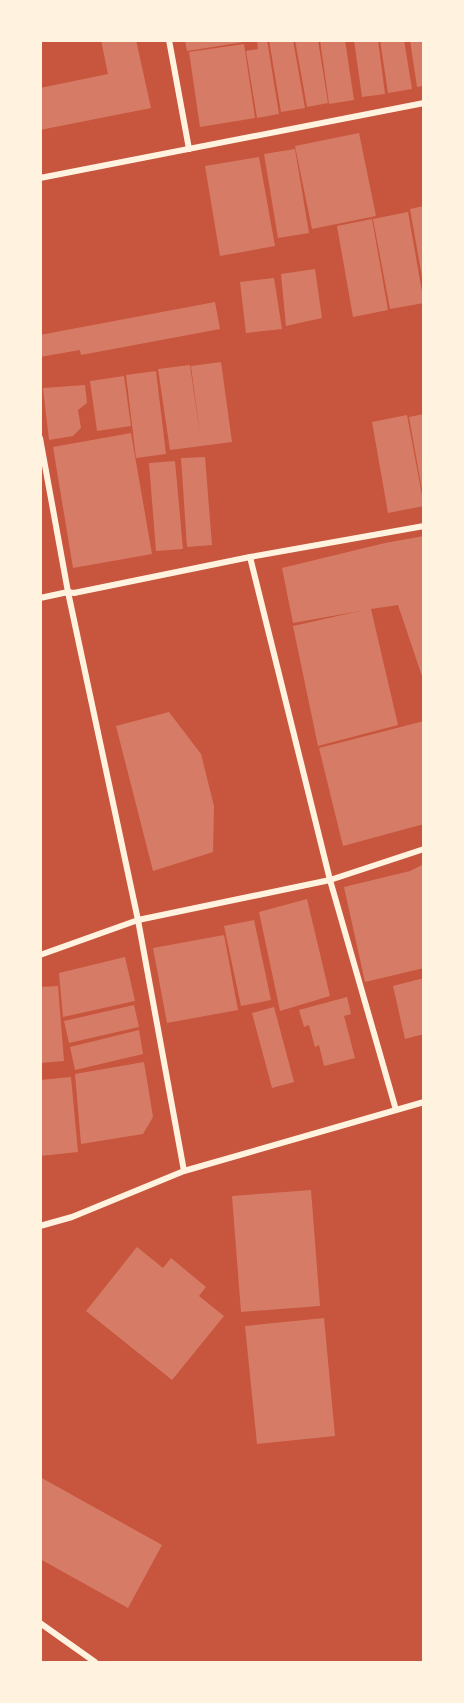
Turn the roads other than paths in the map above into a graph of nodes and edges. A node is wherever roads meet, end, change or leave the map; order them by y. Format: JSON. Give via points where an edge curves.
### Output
{"nodes":[{"id":1,"x":169,"y":40,"type":"edge"},
{"id":2,"x":423,"y":103,"type":"edge"},
{"id":3,"x":189,"y":149,"type":"junction"},
{"id":4,"x":40,"y":178,"type":"edge"},
{"id":5,"x":40,"y":438,"type":"edge"},
{"id":6,"x":423,"y":526,"type":"edge"},
{"id":7,"x":250,"y":557,"type":"junction"},
{"id":8,"x":68,"y":592,"type":"junction"},
{"id":9,"x":40,"y":598,"type":"edge"},
{"id":10,"x":423,"y":849,"type":"edge"},
{"id":11,"x":330,"y":880,"type":"junction"},
{"id":12,"x":138,"y":920,"type":"junction"},
{"id":13,"x":40,"y":955,"type":"edge"},
{"id":14,"x":423,"y":1102,"type":"edge"},
{"id":15,"x":396,"y":1110,"type":"junction"},
{"id":16,"x":184,"y":1171,"type":"junction"},
{"id":17,"x":40,"y":1226,"type":"edge"},
{"id":18,"x":40,"y":1623,"type":"edge"},
{"id":19,"x":95,"y":1662,"type":"edge"}],
"edges":[{"from":1,"to":3,"type":"street"},
{"from":2,"to":3,"type":"street"},
{"from":3,"to":4,"type":"street"},
{"from":5,"to":8,"type":"street"},
{"from":6,"to":7,"type":"street"},
{"from":7,"to":8,"type":"street"},
{"from":7,"to":11,"type":"street"},
{"from":8,"to":9,"type":"street"},
{"from":8,"to":12,"type":"street"},
{"from":10,"to":11,"type":"street"},
{"from":11,"to":12,"type":"street"},
{"from":11,"to":15,"type":"street"},
{"from":12,"to":13,"type":"street"},
{"from":12,"to":16,"type":"street"},
{"from":14,"to":15,"type":"street"},
{"from":15,"to":16,"type":"street"},
{"from":16,"to":17,"type":"street","via":[[72,1217]]},
{"from":18,"to":19,"type":"street"}]}
